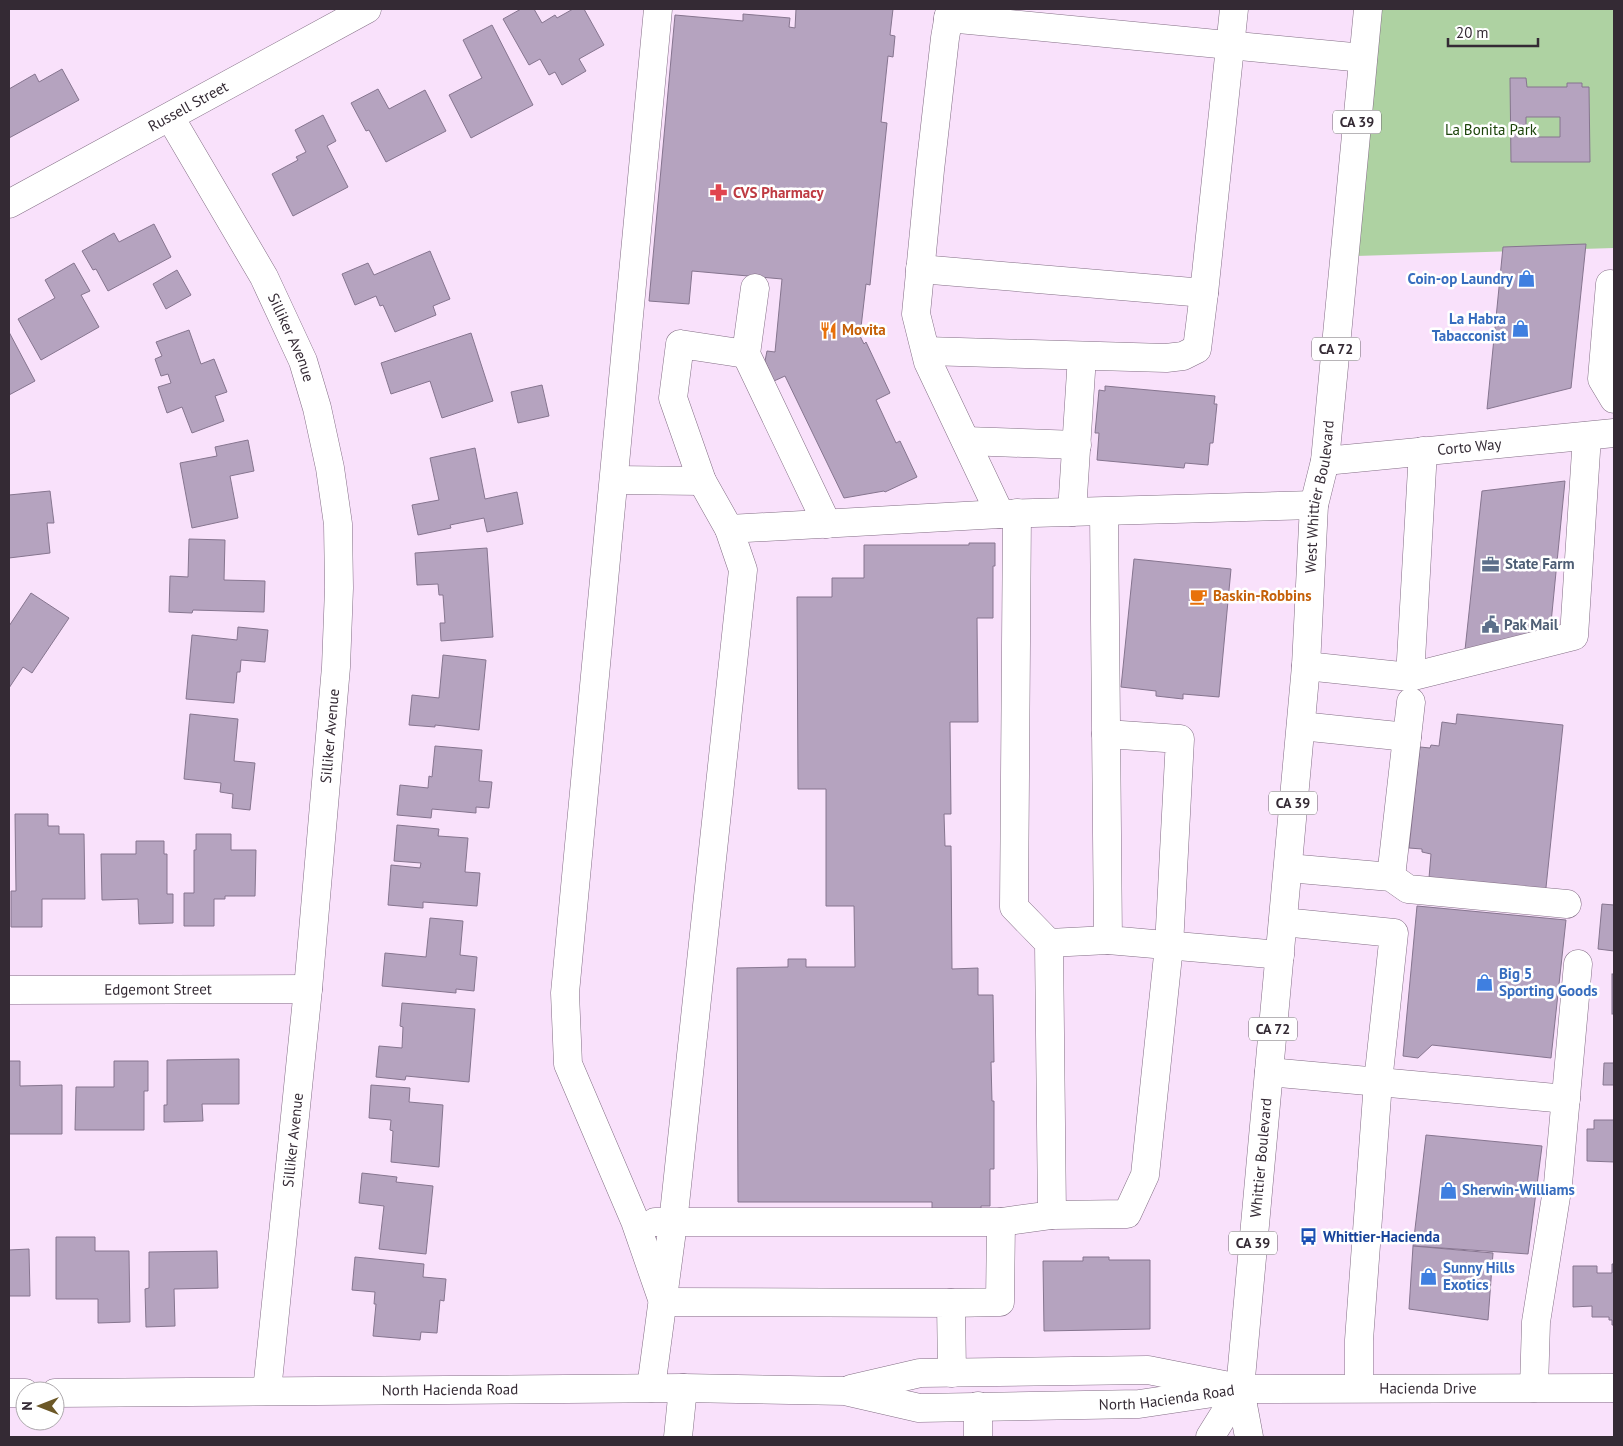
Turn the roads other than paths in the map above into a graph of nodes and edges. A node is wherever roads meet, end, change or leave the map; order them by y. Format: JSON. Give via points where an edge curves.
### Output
{"nodes":[{"id":1,"x":367,"y":9,"type":"edge"},
{"id":2,"x":658,"y":9,"type":"edge"},
{"id":3,"x":1234,"y":9,"type":"edge"},
{"id":4,"x":1368,"y":9,"type":"edge"},
{"id":5,"x":949,"y":13,"type":"edge"},
{"id":6,"x":1230,"y":45,"type":"junction"},
{"id":7,"x":1363,"y":58,"type":"junction"},
{"id":8,"x":170,"y":117,"type":"junction"},
{"id":9,"x":9,"y":204,"type":"edge"},
{"id":10,"x":1346,"y":236,"type":"joint"},
{"id":11,"x":920,"y":269,"type":"junction"},
{"id":12,"x":1610,"y":284,"type":"dead end"},
{"id":13,"x":755,"y":288,"type":"dead end"},
{"id":14,"x":1204,"y":293,"type":"junction"},
{"id":15,"x":926,"y":352,"type":"junction"},
{"id":16,"x":746,"y":354,"type":"junction"},
{"id":17,"x":1082,"y":356,"type":"junction"},
{"id":18,"x":1614,"y":399,"type":"edge"},
{"id":19,"x":1614,"y":433,"type":"edge"},
{"id":20,"x":1587,"y":436,"type":"junction"},
{"id":21,"x":966,"y":441,"type":"junction"},
{"id":22,"x":1077,"y":445,"type":"junction"},
{"id":23,"x":1423,"y":451,"type":"junction"},
{"id":24,"x":1325,"y":461,"type":"junction"},
{"id":25,"x":615,"y":480,"type":"junction"},
{"id":26,"x":702,"y":480,"type":"junction"},
{"id":27,"x":1314,"y":506,"type":"junction"},
{"id":28,"x":1072,"y":512,"type":"junction"},
{"id":29,"x":1104,"y":512,"type":"junction"},
{"id":30,"x":1008,"y":514,"type":"junction"},
{"id":31,"x":826,"y":524,"type":"junction"},
{"id":32,"x":729,"y":529,"type":"junction"},
{"id":33,"x":1306,"y":666,"type":"junction"},
{"id":34,"x":1411,"y":689,"type":"junction"},
{"id":35,"x":1300,"y":726,"type":"junction"},
{"id":36,"x":1106,"y":734,"type":"junction"},
{"id":37,"x":1407,"y":736,"type":"junction"},
{"id":38,"x":1288,"y":868,"type":"junction"},
{"id":39,"x":1392,"y":877,"type":"junction"},
{"id":40,"x":1567,"y":904,"type":"dead end"},
{"id":41,"x":1283,"y":922,"type":"junction"},
{"id":42,"x":1108,"y":940,"type":"junction"},
{"id":43,"x":1049,"y":944,"type":"junction"},
{"id":44,"x":1169,"y":946,"type":"junction"},
{"id":45,"x":1280,"y":955,"type":"junction"},
{"id":46,"x":1578,"y":964,"type":"dead end"},
{"id":47,"x":1277,"y":986,"type":"joint"},
{"id":48,"x":308,"y":989,"type":"junction"},
{"id":49,"x":9,"y":990,"type":"edge"},
{"id":50,"x":1378,"y":1082,"type":"junction"},
{"id":51,"x":1268,"y":1085,"type":"junction"},
{"id":52,"x":1566,"y":1099,"type":"junction"},
{"id":53,"x":1052,"y":1215,"type":"junction"},
{"id":54,"x":635,"y":1221,"type":"junction"},
{"id":55,"x":1001,"y":1222,"type":"junction"},
{"id":56,"x":673,"y":1223,"type":"junction"},
{"id":57,"x":663,"y":1302,"type":"junction"},
{"id":58,"x":951,"y":1303,"type":"junction"},
{"id":59,"x":952,"y":1373,"type":"junction"},
{"id":60,"x":651,"y":1388,"type":"junction"},
{"id":61,"x":683,"y":1388,"type":"junction"},
{"id":62,"x":1240,"y":1388,"type":"junction"},
{"id":63,"x":1358,"y":1388,"type":"junction"},
{"id":64,"x":1534,"y":1388,"type":"junction"},
{"id":65,"x":1614,"y":1388,"type":"edge"},
{"id":66,"x":267,"y":1391,"type":"junction"},
{"id":67,"x":846,"y":1391,"type":"junction"},
{"id":68,"x":65,"y":1393,"type":"edge"},
{"id":69,"x":978,"y":1406,"type":"junction"},
{"id":70,"x":678,"y":1437,"type":"edge"},
{"id":71,"x":978,"y":1437,"type":"edge"},
{"id":72,"x":1210,"y":1437,"type":"edge"},
{"id":73,"x":1249,"y":1437,"type":"edge"}],
"edges":[{"from":1,"to":8,"type":"main road","name":"Russell Street"},
{"from":2,"to":25,"type":"main road"},
{"from":3,"to":6,"type":"main road"},
{"from":4,"to":7,"type":"main road","name":"West Whittier Boulevard","number":"CA 39"},
{"from":5,"to":6,"type":"main road"},
{"from":5,"to":11,"type":"main road"},
{"from":6,"to":7,"type":"main road"},
{"from":6,"to":14,"type":"main road"},
{"from":7,"to":10,"type":"main road","name":"West Whittier Boulevard","number":"CA 39"},
{"from":8,"to":9,"type":"main road","name":"Russell Street"},
{"from":8,"to":48,"type":"main road","name":"Silliker Avenue","via":[[264,277],[303,361],[330,468],[338,524],[336,668]]},
{"from":10,"to":24,"type":"main road","name":"West Whittier Boulevard","number":"CA 72"},
{"from":11,"to":14,"type":"main road"},
{"from":11,"to":15,"type":"main road","via":[[916,314]]},
{"from":12,"to":18,"type":"main road","via":[[1602,379]]},
{"from":13,"to":16,"type":"main road"},
{"from":14,"to":17,"type":"main road","via":[[1197,349],[1183,356],[1166,358]]},
{"from":15,"to":17,"type":"main road"},
{"from":15,"to":21,"type":"main road"},
{"from":16,"to":26,"type":"main road","via":[[680,344],[673,398]]},
{"from":16,"to":31,"type":"main road"},
{"from":17,"to":22,"type":"main road"},
{"from":19,"to":20,"type":"main road","name":"Corto Way"},
{"from":20,"to":23,"type":"main road","name":"Corto Way"},
{"from":20,"to":34,"type":"main road","via":[[1574,636]]},
{"from":21,"to":22,"type":"main road"},
{"from":21,"to":30,"type":"main road"},
{"from":22,"to":28,"type":"main road"},
{"from":23,"to":24,"type":"main road","name":"Corto Way"},
{"from":23,"to":34,"type":"main road"},
{"from":24,"to":27,"type":"main road","name":"West Whittier Boulevard","number":"CA 39"},
{"from":25,"to":26,"type":"main road"},
{"from":25,"to":54,"type":"main road","via":[[565,993],[568,1064]]},
{"from":26,"to":32,"type":"main road"},
{"from":27,"to":29,"type":"main road"},
{"from":27,"to":33,"type":"main road","name":"West Whittier Boulevard","number":"CA 39"},
{"from":28,"to":29,"type":"main road"},
{"from":28,"to":30,"type":"main road"},
{"from":29,"to":36,"type":"main road"},
{"from":30,"to":31,"type":"main road"},
{"from":30,"to":43,"type":"main road","via":[[1014,907]]},
{"from":31,"to":32,"type":"main road"},
{"from":32,"to":56,"type":"main road","via":[[743,570]]},
{"from":33,"to":34,"type":"main road"},
{"from":33,"to":35,"type":"main road","name":"West Whittier Boulevard","number":"CA 39"},
{"from":34,"to":37,"type":"main road"},
{"from":35,"to":37,"type":"main road"},
{"from":35,"to":38,"type":"main road","name":"West Whittier Boulevard","number":"CA 39"},
{"from":36,"to":42,"type":"main road"},
{"from":36,"to":44,"type":"main road","via":[[1180,739]]},
{"from":37,"to":39,"type":"main road"},
{"from":38,"to":39,"type":"main road"},
{"from":38,"to":41,"type":"main road","name":"West Whittier Boulevard","number":"CA 39"},
{"from":39,"to":40,"type":"main road","via":[[1408,888]]},
{"from":41,"to":45,"type":"main road","name":"West Whittier Boulevard","number":"CA 39"},
{"from":41,"to":50,"type":"main road","via":[[1394,933]]},
{"from":42,"to":43,"type":"main road"},
{"from":42,"to":44,"type":"main road"},
{"from":43,"to":53,"type":"main road"},
{"from":44,"to":45,"type":"main road"},
{"from":44,"to":53,"type":"main road","via":[[1145,1175],[1127,1214]]},
{"from":45,"to":47,"type":"main road","name":"West Whittier Boulevard","number":"CA 39"},
{"from":46,"to":52,"type":"main road"},
{"from":47,"to":51,"type":"main road","name":"Whittier Boulevard","number":"CA 72"},
{"from":48,"to":49,"type":"main road","name":"Edgemont Street"},
{"from":48,"to":66,"type":"main road","name":"Silliker Avenue"},
{"from":50,"to":51,"type":"main road"},
{"from":50,"to":52,"type":"main road"},
{"from":50,"to":63,"type":"main road","via":[[1358,1340]]},
{"from":51,"to":62,"type":"main road","name":"Whittier Boulevard","number":"CA 39"},
{"from":52,"to":64,"type":"main road","via":[[1558,1184],[1536,1322]]},
{"from":53,"to":55,"type":"main road"},
{"from":54,"to":56,"type":"main road"},
{"from":54,"to":57,"type":"main road"},
{"from":55,"to":56,"type":"main road"},
{"from":55,"to":58,"type":"main road","via":[[1000,1302]]},
{"from":56,"to":57,"type":"main road"},
{"from":57,"to":58,"type":"main road"},
{"from":57,"to":60,"type":"main road"},
{"from":58,"to":59,"type":"main road"},
{"from":59,"to":62,"type":"main road","name":"North Hacienda Road","via":[[1152,1370]]},
{"from":59,"to":67,"type":"main road","name":"North Hacienda Road","via":[[920,1373]]},
{"from":60,"to":61,"type":"main road","name":"North Hacienda Road"},
{"from":60,"to":66,"type":"main road","name":"North Hacienda Road"},
{"from":61,"to":67,"type":"main road","name":"North Hacienda Road"},
{"from":61,"to":70,"type":"main road"},
{"from":62,"to":63,"type":"main road","name":"Hacienda Drive"},
{"from":62,"to":69,"type":"main road","name":"North Hacienda Road","via":[[1139,1404]]},
{"from":62,"to":72,"type":"main road","number":"CA 39"},
{"from":62,"to":73,"type":"main road","number":"CA 39"},
{"from":63,"to":64,"type":"main road","name":"Hacienda Drive"},
{"from":64,"to":65,"type":"main road","name":"Hacienda Drive"},
{"from":66,"to":68,"type":"main road","name":"North Hacienda Road"},
{"from":67,"to":69,"type":"main road","name":"North Hacienda Road","via":[[919,1408]]},
{"from":69,"to":71,"type":"main road"}]}
